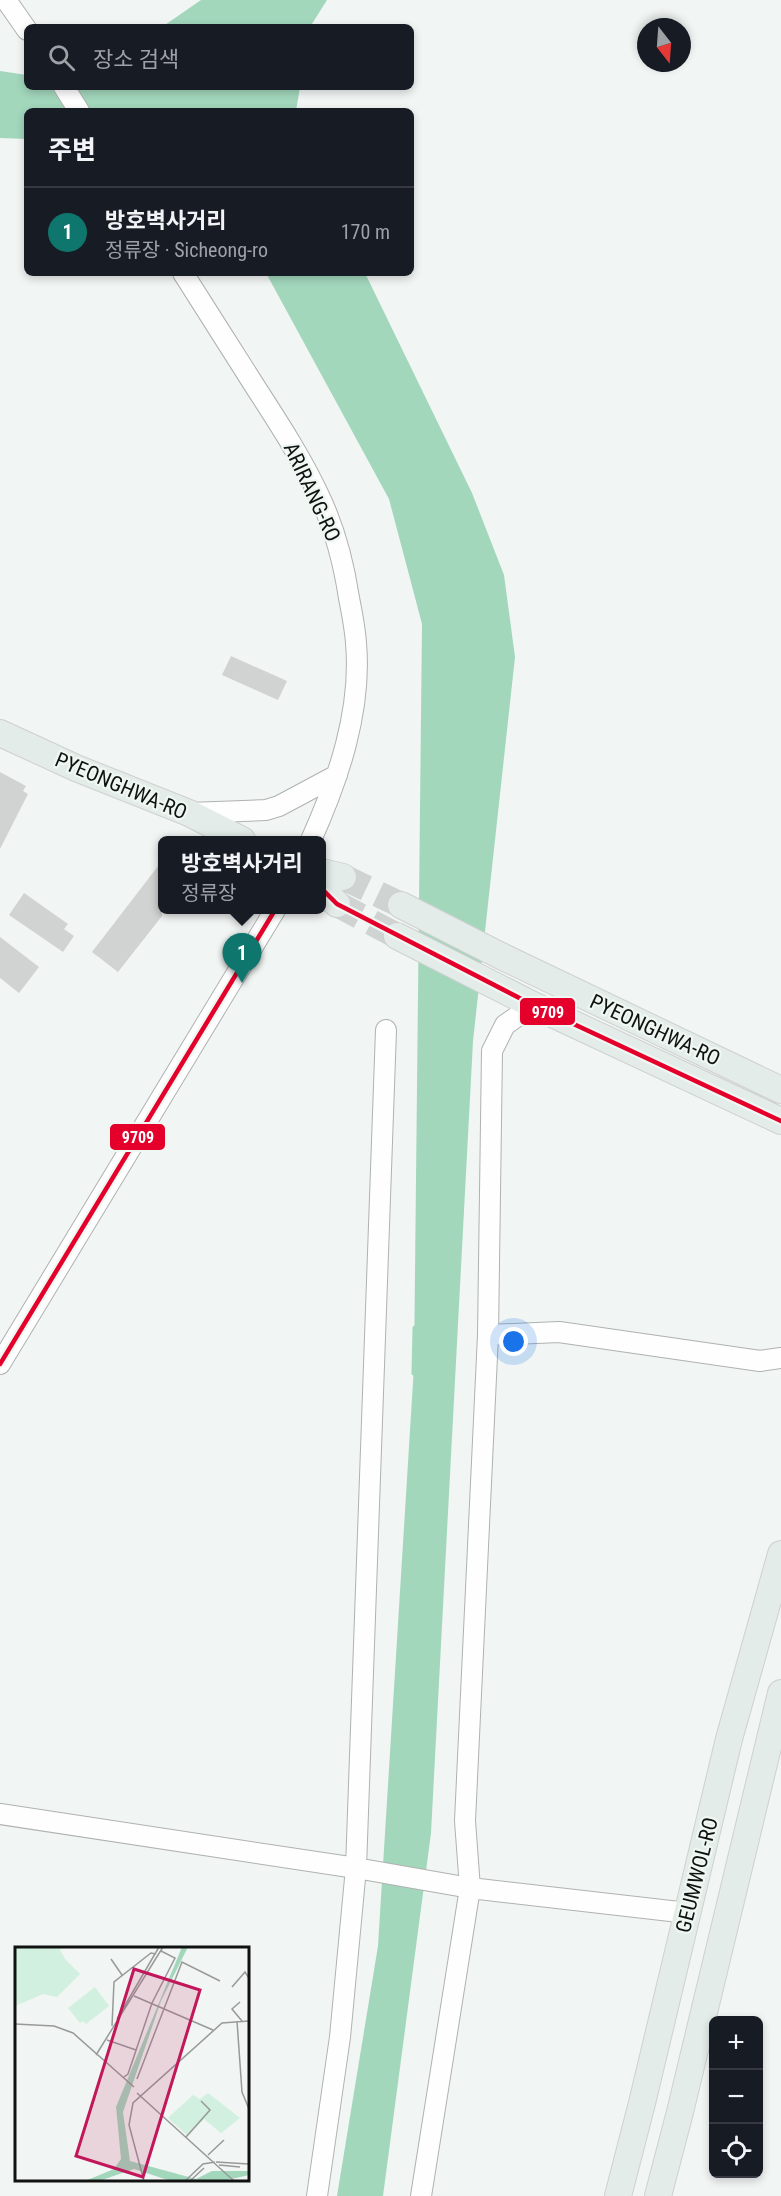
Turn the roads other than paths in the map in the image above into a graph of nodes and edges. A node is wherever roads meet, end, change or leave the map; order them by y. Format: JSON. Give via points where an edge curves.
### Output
{"nodes":[{"id":1,"x":6,"y":0,"type":"edge"},
{"id":2,"x":24,"y":26,"type":"edge"},
{"id":3,"x":66,"y":90,"type":"edge"},
{"id":4,"x":77,"y":108,"type":"edge"},
{"id":5,"x":185,"y":276,"type":"edge"},
{"id":6,"x":0,"y":733,"type":"edge"},
{"id":7,"x":337,"y":775,"type":"junction"},
{"id":8,"x":189,"y":813,"type":"junction"},
{"id":9,"x":234,"y":836,"type":"edge"},
{"id":10,"x":313,"y":836,"type":"edge"},
{"id":11,"x":401,"y":905,"type":"tunnel mouth"},
{"id":12,"x":272,"y":914,"type":"edge"},
{"id":13,"x":397,"y":936,"type":"tunnel mouth"},
{"id":14,"x":533,"y":1005,"type":"junction"},
{"id":15,"x":386,"y":1030,"type":"dead end"},
{"id":16,"x":781,"y":1090,"type":"edge"},
{"id":17,"x":781,"y":1121,"type":"edge"},
{"id":18,"x":488,"y":1335,"type":"junction"},
{"id":19,"x":781,"y":1359,"type":"edge"},
{"id":20,"x":0,"y":1364,"type":"edge"},
{"id":21,"x":781,"y":1554,"type":"edge"},
{"id":22,"x":781,"y":1693,"type":"edge"},
{"id":23,"x":0,"y":1814,"type":"edge"},
{"id":24,"x":361,"y":1869,"type":"junction"},
{"id":25,"x":465,"y":1887,"type":"junction"},
{"id":26,"x":688,"y":1913,"type":"junction"},
{"id":27,"x":316,"y":2196,"type":"edge"},
{"id":28,"x":421,"y":2196,"type":"edge"},
{"id":29,"x":618,"y":2196,"type":"edge"},
{"id":30,"x":658,"y":2196,"type":"edge"}],
"edges":[{"from":1,"to":2,"type":"street"},
{"from":3,"to":4,"type":"street"},
{"from":5,"to":7,"type":"street","name":"ARIRANG-RO","via":[[291,443],[334,531],[346,576],[356,643],[352,710]]},
{"from":6,"to":8,"type":"main road","name":"PYEONGHWA-RO"},
{"from":7,"to":8,"type":"street","via":[[266,810]]},
{"from":7,"to":10,"type":"street","name":"ARIRANG-RO"},
{"from":8,"to":9,"type":"main road","name":"PYEONGHWA-RO"},
{"from":11,"to":16,"type":"main road","name":"PYEONGHWA-RO"},
{"from":12,"to":20,"type":"street"},
{"from":13,"to":14,"type":"main road","name":"PYEONGHWA-RO"},
{"from":14,"to":17,"type":"main road","name":"PYEONGHWA-RO"},
{"from":14,"to":18,"type":"street","via":[[505,1025],[492,1051]]},
{"from":15,"to":24,"type":"street"},
{"from":18,"to":19,"type":"street","via":[[559,1332],[760,1361]]},
{"from":18,"to":25,"type":"street"},
{"from":21,"to":26,"type":"main road","name":"GEUMWOL-RO","via":[[729,1739]]},
{"from":22,"to":30,"type":"main road","name":"GEUMWOL-RO"},
{"from":23,"to":24,"type":"street"},
{"from":24,"to":25,"type":"street"},
{"from":24,"to":27,"type":"street"},
{"from":25,"to":26,"type":"street"},
{"from":25,"to":28,"type":"street"},
{"from":26,"to":29,"type":"main road","name":"GEUMWOL-RO"}]}
